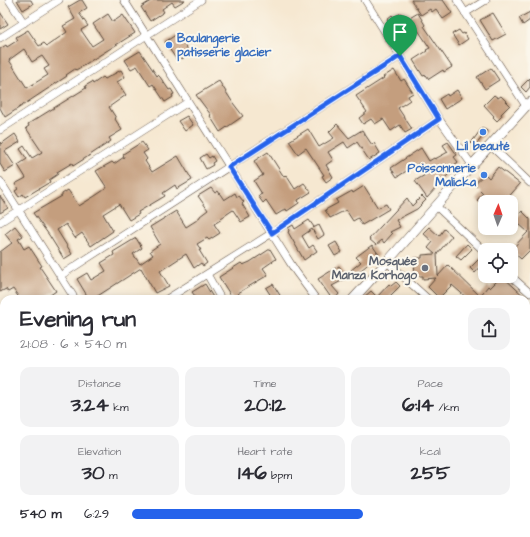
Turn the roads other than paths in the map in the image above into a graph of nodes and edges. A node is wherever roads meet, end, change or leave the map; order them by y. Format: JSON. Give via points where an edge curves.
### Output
{"nodes":[{"id":1,"x":9,"y":0,"type":"edge"},
{"id":2,"x":59,"y":0,"type":"edge"},
{"id":3,"x":124,"y":0,"type":"edge"},
{"id":4,"x":201,"y":0,"type":"edge"},
{"id":5,"x":364,"y":0,"type":"edge"},
{"id":6,"x":457,"y":0,"type":"edge"},
{"id":7,"x":486,"y":0,"type":"edge"},
{"id":8,"x":465,"y":13,"type":"junction"},
{"id":9,"x":24,"y":23,"type":"junction"},
{"id":10,"x":146,"y":35,"type":"junction"},
{"id":11,"x":0,"y":38,"type":"edge"},
{"id":12,"x":400,"y":56,"type":"junction"},
{"id":13,"x":188,"y":102,"type":"junction"},
{"id":14,"x":528,"y":104,"type":"edge"},
{"id":15,"x":439,"y":119,"type":"junction"},
{"id":16,"x":0,"y":130,"type":"edge"},
{"id":17,"x":490,"y":145,"type":"junction"},
{"id":18,"x":472,"y":165,"type":"junction"},
{"id":19,"x":229,"y":167,"type":"junction"},
{"id":20,"x":0,"y":181,"type":"edge"},
{"id":21,"x":530,"y":183,"type":"edge"},
{"id":22,"x":436,"y":206,"type":"junction"},
{"id":23,"x":19,"y":210,"type":"junction"},
{"id":24,"x":0,"y":222,"type":"edge"},
{"id":25,"x":272,"y":233,"type":"junction"},
{"id":26,"x":478,"y":245,"type":"edge"},
{"id":27,"x":387,"y":262,"type":"junction"},
{"id":28,"x":207,"y":274,"type":"junction"},
{"id":29,"x":60,"y":276,"type":"junction"},
{"id":30,"x":518,"y":282,"type":"edge"},
{"id":31,"x":530,"y":293,"type":"edge"},
{"id":32,"x":72,"y":295,"type":"edge"},
{"id":33,"x":173,"y":295,"type":"edge"},
{"id":34,"x":219,"y":295,"type":"edge"},
{"id":35,"x":313,"y":295,"type":"edge"},
{"id":36,"x":357,"y":295,"type":"edge"},
{"id":37,"x":424,"y":295,"type":"edge"}],
"edges":[{"from":1,"to":9,"type":"street"},
{"from":2,"to":9,"type":"street"},
{"from":3,"to":10,"type":"street"},
{"from":4,"to":10,"type":"street"},
{"from":5,"to":12,"type":"street"},
{"from":6,"to":8,"type":"street"},
{"from":7,"to":8,"type":"street"},
{"from":8,"to":14,"type":"street"},
{"from":9,"to":11,"type":"street"},
{"from":10,"to":13,"type":"street"},
{"from":10,"to":16,"type":"street"},
{"from":12,"to":15,"type":"street"},
{"from":12,"to":19,"type":"street"},
{"from":13,"to":19,"type":"street"},
{"from":13,"to":23,"type":"street"},
{"from":14,"to":17,"type":"street"},
{"from":15,"to":18,"type":"street"},
{"from":15,"to":25,"type":"street"},
{"from":17,"to":18,"type":"street"},
{"from":17,"to":21,"type":"street"},
{"from":18,"to":22,"type":"street"},
{"from":19,"to":25,"type":"street"},
{"from":19,"to":29,"type":"street"},
{"from":20,"to":23,"type":"street"},
{"from":22,"to":26,"type":"street"},
{"from":22,"to":27,"type":"street"},
{"from":23,"to":24,"type":"street"},
{"from":23,"to":29,"type":"street"},
{"from":25,"to":28,"type":"street"},
{"from":25,"to":35,"type":"street"},
{"from":27,"to":36,"type":"street"},
{"from":27,"to":37,"type":"street"},
{"from":28,"to":33,"type":"street"},
{"from":28,"to":34,"type":"street"},
{"from":29,"to":32,"type":"street"},
{"from":30,"to":31,"type":"street"}]}
